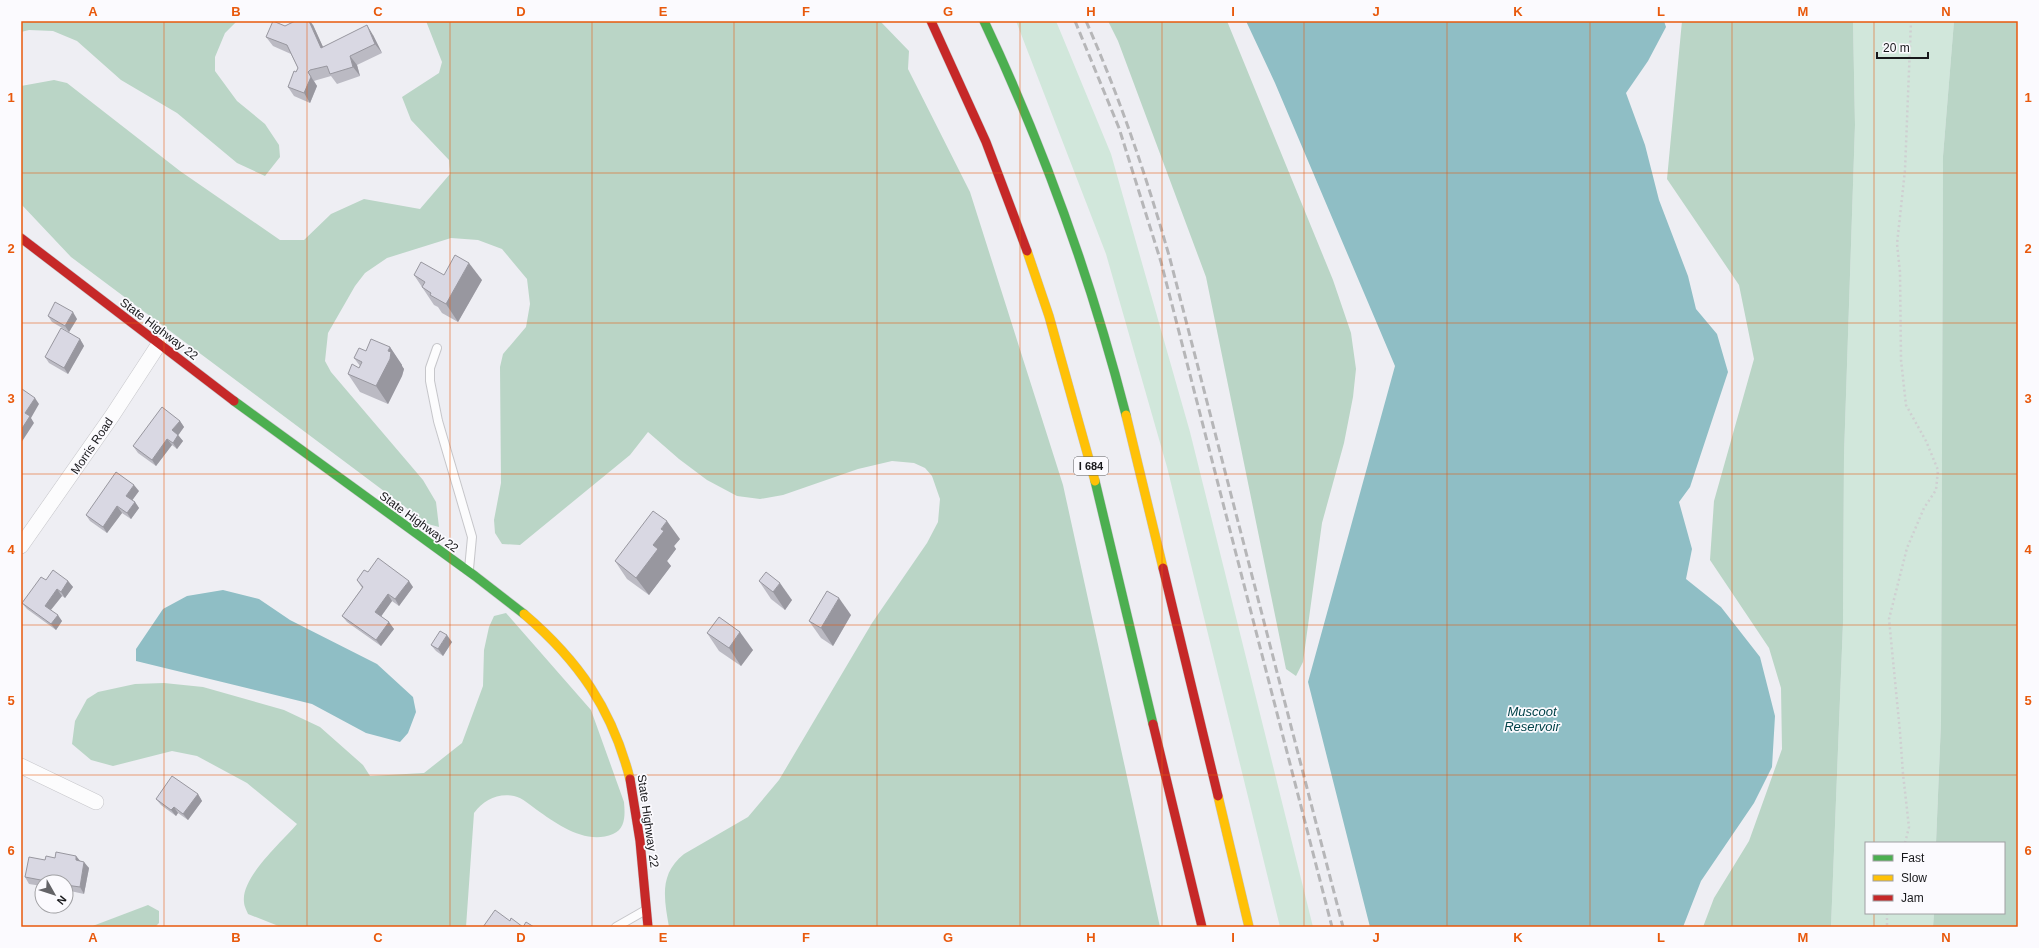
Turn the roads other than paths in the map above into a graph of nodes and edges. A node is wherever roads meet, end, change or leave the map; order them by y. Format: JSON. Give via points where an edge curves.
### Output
{"nodes":[{"id":1,"x":931,"y":21,"type":"edge"},
{"id":2,"x":984,"y":21,"type":"edge"},
{"id":3,"x":21,"y":238,"type":"edge"},
{"id":4,"x":159,"y":344,"type":"junction"},
{"id":5,"x":437,"y":348,"type":"dead end"},
{"id":6,"x":21,"y":546,"type":"edge"},
{"id":7,"x":468,"y":572,"type":"junction"},
{"id":8,"x":21,"y":766,"type":"edge"},
{"id":9,"x":96,"y":802,"type":"dead end"},
{"id":10,"x":646,"y":909,"type":"junction"},
{"id":11,"x":616,"y":927,"type":"edge"},
{"id":12,"x":648,"y":927,"type":"edge"},
{"id":13,"x":1202,"y":927,"type":"edge"},
{"id":14,"x":1249,"y":927,"type":"edge"}],
"edges":[{"from":1,"to":13,"type":"main road","number":"I 684","via":[[986,142],[1020,229],[1049,316],[1099,497]]},
{"from":2,"to":14,"type":"main road","via":[[1030,125],[1095,302],[1144,485]]},
{"from":3,"to":4,"type":"main road","name":"State Highway 22"},
{"from":4,"to":6,"type":"street","name":"Morris Road"},
{"from":4,"to":7,"type":"main road","name":"State Highway 22"},
{"from":5,"to":7,"type":"lane","via":[[430,368],[430,381],[438,421],[472,537]]},
{"from":7,"to":10,"type":"main road","name":"State Highway 22","via":[[549,634],[588,680],[603,705],[623,751],[631,779],[642,847]]},
{"from":8,"to":9,"type":"street"},
{"from":10,"to":11,"type":"lane"},
{"from":10,"to":12,"type":"main road","name":"State Highway 22"}]}
